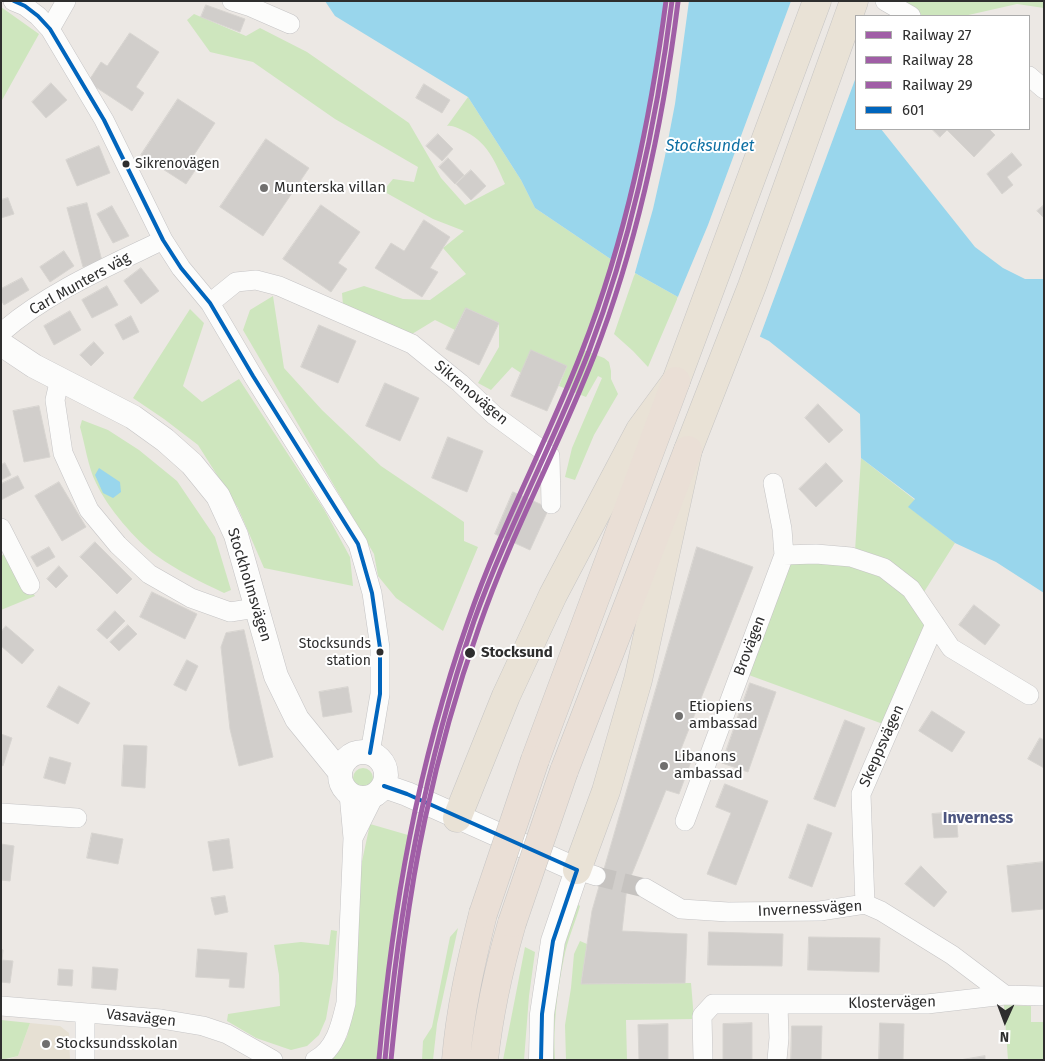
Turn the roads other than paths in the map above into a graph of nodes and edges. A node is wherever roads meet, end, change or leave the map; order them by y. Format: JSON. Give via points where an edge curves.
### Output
{"nodes":[{"id":1,"x":13,"y":1,"type":"edge"},
{"id":2,"x":66,"y":1,"type":"edge"},
{"id":3,"x":232,"y":1,"type":"edge"},
{"id":4,"x":818,"y":1,"type":"edge"},
{"id":5,"x":854,"y":1,"type":"edge"},
{"id":6,"x":885,"y":1,"type":"edge"},
{"id":7,"x":909,"y":15,"type":"edge"},
{"id":8,"x":290,"y":24,"type":"dead end"},
{"id":9,"x":50,"y":30,"type":"junction"},
{"id":10,"x":1030,"y":77,"type":"edge"},
{"id":11,"x":1044,"y":89,"type":"edge"},
{"id":12,"x":163,"y":240,"type":"junction"},
{"id":13,"x":210,"y":303,"type":"junction"},
{"id":14,"x":1,"y":333,"type":"edge"},
{"id":15,"x":1,"y":344,"type":"edge"},
{"id":16,"x":60,"y":378,"type":"junction"},
{"id":17,"x":648,"y":433,"type":"junction"},
{"id":18,"x":688,"y":450,"type":"junction"},
{"id":19,"x":773,"y":483,"type":"dead end"},
{"id":20,"x":551,"y":504,"type":"dead end"},
{"id":21,"x":1,"y":528,"type":"edge"},
{"id":22,"x":784,"y":555,"type":"junction"},
{"id":23,"x":30,"y":585,"type":"dead end"},
{"id":24,"x":256,"y":608,"type":"junction"},
{"id":25,"x":935,"y":624,"type":"junction"},
{"id":26,"x":1029,"y":695,"type":"dead end"},
{"id":27,"x":370,"y":753,"type":"junction"},
{"id":28,"x":340,"y":772,"type":"junction"},
{"id":29,"x":379,"y":791,"type":"junction"},
{"id":30,"x":349,"y":794,"type":"junction"},
{"id":31,"x":1,"y":813,"type":"edge"},
{"id":32,"x":77,"y":818,"type":"dead end"},
{"id":33,"x":457,"y":818,"type":"junction"},
{"id":34,"x":685,"y":821,"type":"dead end"},
{"id":35,"x":353,"y":838,"type":"junction"},
{"id":36,"x":586,"y":873,"type":"junction"},
{"id":37,"x":645,"y":888,"type":"tunnel mouth"},
{"id":38,"x":865,"y":904,"type":"junction"},
{"id":39,"x":1005,"y":995,"type":"junction"},
{"id":40,"x":1044,"y":996,"type":"edge"},
{"id":41,"x":778,"y":1004,"type":"junction"},
{"id":42,"x":1,"y":1006,"type":"edge"},
{"id":43,"x":85,"y":1012,"type":"junction"},
{"id":44,"x":85,"y":1060,"type":"edge"},
{"id":45,"x":273,"y":1060,"type":"edge"},
{"id":46,"x":315,"y":1060,"type":"edge"},
{"id":47,"x":456,"y":1060,"type":"edge"},
{"id":48,"x":484,"y":1060,"type":"edge"},
{"id":49,"x":541,"y":1060,"type":"edge"},
{"id":50,"x":703,"y":1060,"type":"edge"},
{"id":51,"x":777,"y":1060,"type":"edge"}],
"edges":[{"from":1,"to":9,"type":"street","via":[[38,16]]},
{"from":2,"to":9,"type":"street"},
{"from":3,"to":8,"type":"street"},
{"from":4,"to":17,"type":"highway","via":[[676,381]]},
{"from":5,"to":18,"type":"highway","via":[[752,286]]},
{"from":6,"to":7,"type":"street"},
{"from":9,"to":12,"type":"street","via":[[104,120]]},
{"from":10,"to":11,"type":"street"},
{"from":12,"to":13,"type":"street"},
{"from":12,"to":14,"type":"street","name":"Carl Munters väg","via":[[92,274],[18,318]]},
{"from":13,"to":20,"type":"street","name":"Sikrenovägen","via":[[236,282],[256,280],[279,286],[412,344],[494,415],[550,456]]},
{"from":13,"to":27,"type":"street","via":[[358,544],[372,593],[380,648],[380,694]]},
{"from":15,"to":16,"type":"street","name":"Stockholmsvägen","via":[[34,366]]},
{"from":16,"to":24,"type":"street","name":"Stockholmsvägen","via":[[133,417],[192,464],[218,496],[236,534]]},
{"from":16,"to":24,"type":"street","via":[[55,400],[63,453],[89,510],[118,545],[149,574],[191,598],[230,612]]},
{"from":17,"to":33,"type":"highway","via":[[553,595],[506,696]]},
{"from":17,"to":47,"type":"highway","bridge":true,"via":[[483,914],[458,1034]]},
{"from":18,"to":36,"type":"highway","via":[[638,680]]},
{"from":18,"to":48,"type":"highway","bridge":true,"via":[[564,771],[512,923],[497,978]]},
{"from":19,"to":22,"type":"street"},
{"from":21,"to":23,"type":"street"},
{"from":22,"to":25,"type":"street","via":[[851,557],[884,568],[911,588]]},
{"from":22,"to":34,"type":"street","name":"Brovägen"},
{"from":24,"to":28,"type":"street","name":"Stockholmsvägen","via":[[276,676],[297,719]]},
{"from":25,"to":26,"type":"street","via":[[951,648]]},
{"from":25,"to":38,"type":"street","name":"Skeppsvägen","via":[[861,794]]},
{"from":27,"to":28,"type":"street","via":[[352,755]]},
{"from":27,"to":29,"type":"street","via":[[378,757],[386,770],[386,778]]},
{"from":28,"to":30,"type":"street","via":[[340,780]]},
{"from":29,"to":30,"type":"street","via":[[358,798]]},
{"from":29,"to":33,"type":"street","via":[[407,794]]},
{"from":29,"to":35,"type":"street"},
{"from":30,"to":35,"type":"street"},
{"from":31,"to":32,"type":"street"},
{"from":33,"to":36,"type":"street"},
{"from":35,"to":46,"type":"street","via":[[346,1003],[332,1044],[327,1053]]},
{"from":36,"to":49,"type":"street","via":[[552,941],[542,1014]]},
{"from":37,"to":38,"type":"street","name":"Invernessvägen","via":[[682,909],[728,912],[820,910]]},
{"from":38,"to":39,"type":"street","name":"Invernessvägen","via":[[952,955]]},
{"from":39,"to":40,"type":"street"},
{"from":39,"to":41,"type":"street","name":"Klostervägen","via":[[927,1004]]},
{"from":41,"to":50,"type":"street","name":"Klostervägen","via":[[713,1004],[702,1016]]},
{"from":41,"to":51,"type":"street"},
{"from":42,"to":43,"type":"street","name":"Vasavägen"},
{"from":43,"to":44,"type":"street"},
{"from":43,"to":45,"type":"street","name":"Vasavägen","via":[[203,1026],[227,1034]]}]}
